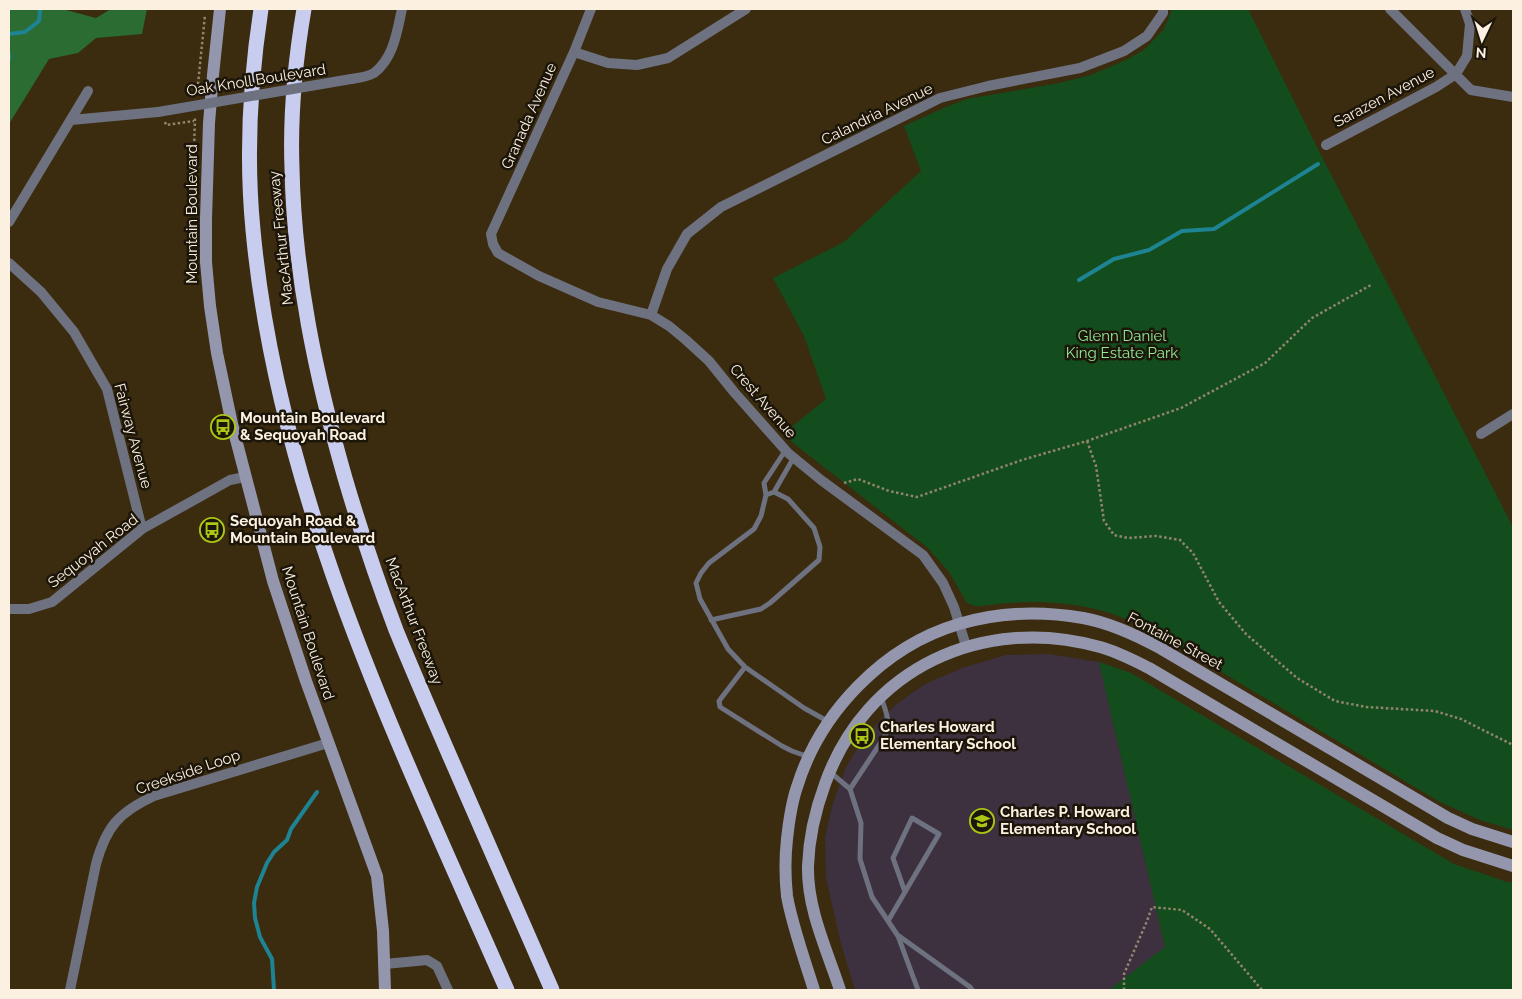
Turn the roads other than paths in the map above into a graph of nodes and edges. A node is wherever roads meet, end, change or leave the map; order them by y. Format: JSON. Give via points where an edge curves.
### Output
{"nodes":[{"id":1,"x":220,"y":9,"type":"edge"},
{"id":2,"x":261,"y":9,"type":"edge"},
{"id":3,"x":304,"y":9,"type":"edge"},
{"id":4,"x":402,"y":9,"type":"edge"},
{"id":5,"x":592,"y":9,"type":"edge"},
{"id":6,"x":746,"y":9,"type":"edge"},
{"id":7,"x":1163,"y":9,"type":"edge"},
{"id":8,"x":1390,"y":9,"type":"edge"},
{"id":9,"x":1465,"y":9,"type":"edge"},
{"id":10,"x":574,"y":52,"type":"junction"},
{"id":11,"x":1456,"y":74,"type":"junction"},
{"id":12,"x":88,"y":91,"type":"dead end"},
{"id":13,"x":1513,"y":97,"type":"edge"},
{"id":14,"x":71,"y":120,"type":"junction"},
{"id":15,"x":1326,"y":145,"type":"dead end"},
{"id":16,"x":9,"y":222,"type":"edge"},
{"id":17,"x":492,"y":234,"type":"joint"},
{"id":18,"x":9,"y":263,"type":"edge"},
{"id":19,"x":651,"y":315,"type":"junction"},
{"id":20,"x":1513,"y":414,"type":"edge"},
{"id":21,"x":1481,"y":434,"type":"dead end"},
{"id":22,"x":790,"y":453,"type":"junction"},
{"id":23,"x":245,"y":477,"type":"junction"},
{"id":24,"x":774,"y":492,"type":"junction"},
{"id":25,"x":766,"y":495,"type":"junction"},
{"id":26,"x":142,"y":529,"type":"junction"},
{"id":27,"x":9,"y":609,"type":"edge"},
{"id":28,"x":711,"y":620,"type":"junction"},
{"id":29,"x":959,"y":624,"type":"junction"},
{"id":30,"x":966,"y":646,"type":"junction"},
{"id":31,"x":745,"y":667,"type":"junction"},
{"id":32,"x":881,"y":697,"type":"junction"},
{"id":33,"x":829,"y":722,"type":"junction"},
{"id":34,"x":328,"y":743,"type":"junction"},
{"id":35,"x":809,"y":757,"type":"junction"},
{"id":36,"x":830,"y":771,"type":"junction"},
{"id":37,"x":850,"y":790,"type":"junction"},
{"id":38,"x":1513,"y":842,"type":"edge"},
{"id":39,"x":1513,"y":866,"type":"edge"},
{"id":40,"x":905,"y":892,"type":"junction"},
{"id":41,"x":888,"y":921,"type":"junction"},
{"id":42,"x":898,"y":936,"type":"junction"},
{"id":43,"x":385,"y":964,"type":"junction"},
{"id":44,"x":70,"y":990,"type":"edge"},
{"id":45,"x":386,"y":990,"type":"edge"},
{"id":46,"x":448,"y":990,"type":"edge"},
{"id":47,"x":508,"y":990,"type":"edge"},
{"id":48,"x":552,"y":990,"type":"edge"},
{"id":49,"x":814,"y":990,"type":"edge"},
{"id":50,"x":840,"y":990,"type":"edge"},
{"id":51,"x":918,"y":990,"type":"edge"},
{"id":52,"x":972,"y":990,"type":"edge"}],
"edges":[{"from":1,"to":23,"type":"street","name":"Mountain Boulevard","via":[[209,123],[206,262],[217,353]]},
{"from":2,"to":47,"type":"highway","name":"MacArthur Freeway","via":[[251,110],[252,228],[266,325],[281,398],[312,515],[356,640]]},
{"from":3,"to":48,"type":"highway","name":"MacArthur Freeway","via":[[292,113],[295,226],[310,337],[335,443],[396,628]]},
{"from":4,"to":14,"type":"street","name":"Oak Knoll Boulevard","bridge":true,"via":[[390,53],[372,74],[158,112]]},
{"from":5,"to":10,"type":"street","name":"Granada Avenue"},
{"from":6,"to":10,"type":"street","via":[[668,58],[637,65],[608,63]]},
{"from":7,"to":19,"type":"street","name":"Calandria Avenue","via":[[1146,36],[1124,51],[1080,68],[940,98],[720,207],[687,234],[667,269]]},
{"from":8,"to":11,"type":"street"},
{"from":9,"to":11,"type":"street","via":[[1470,24],[1467,56]]},
{"from":10,"to":17,"type":"street","name":"Granada Avenue"},
{"from":11,"to":13,"type":"street","via":[[1472,90]]},
{"from":11,"to":15,"type":"street","name":"Sarazen Avenue"},
{"from":12,"to":14,"type":"street"},
{"from":14,"to":16,"type":"street"},
{"from":17,"to":19,"type":"street","name":"Crest Avenue","via":[[498,253],[539,276],[598,302]]},
{"from":18,"to":26,"type":"street","name":"Fairway Avenue","via":[[42,292],[74,332],[107,389]]},
{"from":19,"to":22,"type":"street","name":"Crest Avenue","via":[[669,326],[709,361]]},
{"from":20,"to":21,"type":"street"},
{"from":22,"to":24,"type":"lane"},
{"from":22,"to":25,"type":"lane","via":[[764,483]]},
{"from":22,"to":29,"type":"street","name":"Crest Avenue","via":[[922,555],[943,583]]},
{"from":23,"to":26,"type":"street","name":"Sequoyah Road","via":[[230,480]]},
{"from":23,"to":34,"type":"street","name":"Mountain Boulevard","via":[[273,581]]},
{"from":24,"to":25,"type":"lane"},
{"from":24,"to":28,"type":"lane","via":[[788,499],[814,528],[820,547],[819,560],[765,606]]},
{"from":25,"to":28,"type":"lane","via":[[754,529],[709,563],[696,583]]},
{"from":26,"to":27,"type":"street","name":"Sequoyah Road","via":[[52,602],[29,609]]},
{"from":28,"to":31,"type":"lane","via":[[728,649]]},
{"from":29,"to":30,"type":"street","name":"Crest Avenue"},
{"from":29,"to":33,"type":"street","name":"Fontaine Street","via":[[905,648],[882,664],[857,687]]},
{"from":29,"to":38,"type":"street","name":"Fontaine Street","via":[[1028,613],[1084,618],[1135,635],[1448,818]]},
{"from":30,"to":32,"type":"street","via":[[918,668]]},
{"from":30,"to":39,"type":"street","via":[[1030,636],[1080,642],[1126,656],[1437,838]]},
{"from":31,"to":33,"type":"lane"},
{"from":31,"to":35,"type":"lane","via":[[719,700],[720,707],[782,746]]},
{"from":32,"to":36,"type":"street","via":[[857,723],[840,748]]},
{"from":32,"to":37,"type":"lane","via":[[888,727]]},
{"from":33,"to":35,"type":"street","name":"Fontaine Street"},
{"from":34,"to":43,"type":"street","name":"Mountain Boulevard","via":[[376,876]]},
{"from":34,"to":44,"type":"street","name":"Creekside Loop","via":[[154,796],[116,820],[96,864]]},
{"from":35,"to":49,"type":"street","name":"Fontaine Street","via":[[790,813],[785,867],[787,896]]},
{"from":36,"to":37,"type":"lane"},
{"from":36,"to":50,"type":"street","via":[[813,819],[808,867],[816,920]]},
{"from":37,"to":41,"type":"lane","via":[[861,823],[860,859],[872,897]]},
{"from":40,"to":40,"type":"lane","via":[[939,834],[912,818],[893,858]]},
{"from":40,"to":41,"type":"lane"},
{"from":41,"to":42,"type":"lane"},
{"from":42,"to":51,"type":"lane"},
{"from":42,"to":52,"type":"lane"},
{"from":43,"to":45,"type":"street","name":"Mountain Boulevard"},
{"from":43,"to":46,"type":"street","via":[[428,960],[437,966]]}]}
